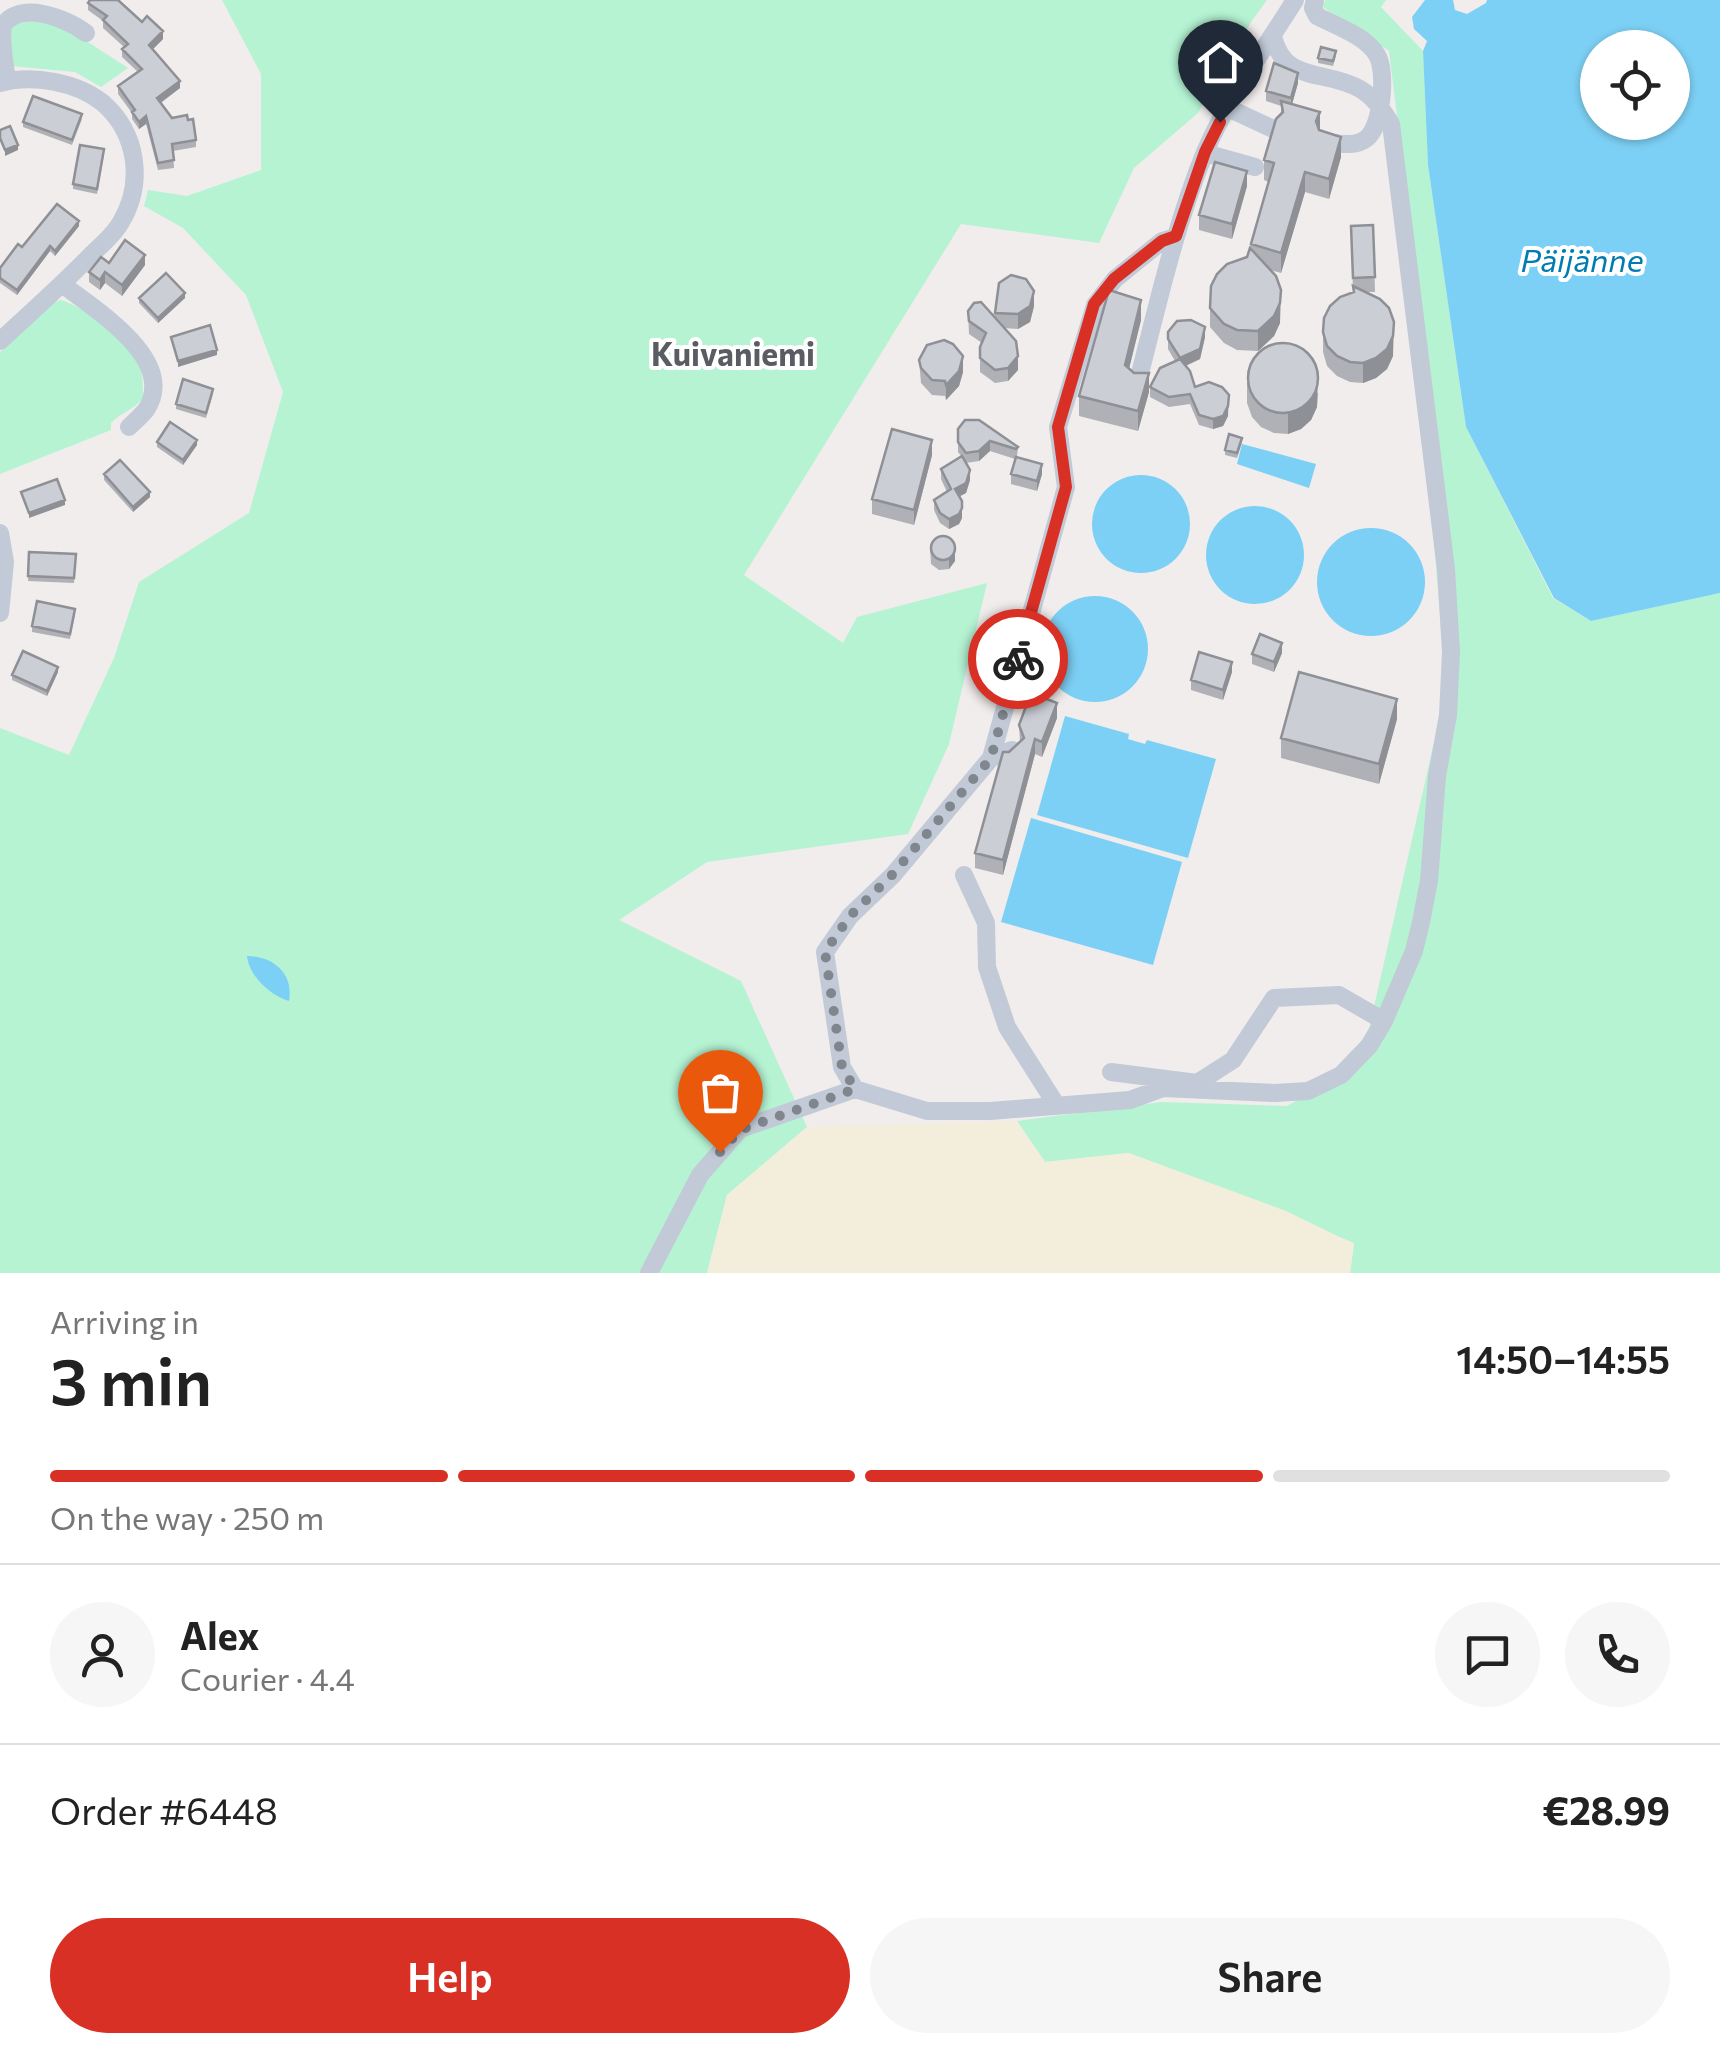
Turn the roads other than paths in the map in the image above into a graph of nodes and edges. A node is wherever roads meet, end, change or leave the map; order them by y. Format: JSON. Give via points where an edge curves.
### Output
{"nodes":[{"id":1,"x":1295,"y":0,"type":"edge"},
{"id":2,"x":1315,"y":0,"type":"edge"},
{"id":3,"x":86,"y":33,"type":"dead end"},
{"id":4,"x":1273,"y":36,"type":"junction"},
{"id":5,"x":3,"y":82,"type":"edge"},
{"id":6,"x":1379,"y":105,"type":"junction"},
{"id":7,"x":1228,"y":108,"type":"junction"},
{"id":8,"x":1271,"y":128,"type":"edge"},
{"id":9,"x":1328,"y":142,"type":"edge"},
{"id":10,"x":1205,"y":152,"type":"junction"},
{"id":11,"x":1255,"y":167,"type":"dead end"},
{"id":12,"x":1176,"y":236,"type":"junction"},
{"id":13,"x":62,"y":284,"type":"junction"},
{"id":14,"x":0,"y":342,"type":"edge"},
{"id":15,"x":1138,"y":381,"type":"edge"},
{"id":16,"x":129,"y":427,"type":"dead end"},
{"id":17,"x":0,"y":533,"type":"edge"},
{"id":18,"x":0,"y":614,"type":"edge"},
{"id":19,"x":1012,"y":750,"type":"edge"},
{"id":20,"x":991,"y":758,"type":"junction"},
{"id":21,"x":964,"y":875,"type":"dead end"},
{"id":22,"x":1384,"y":1021,"type":"junction"},
{"id":23,"x":1111,"y":1072,"type":"dead end"},
{"id":24,"x":855,"y":1089,"type":"junction"},
{"id":25,"x":1057,"y":1106,"type":"junction"},
{"id":26,"x":649,"y":1273,"type":"edge"}],
"edges":[{"from":1,"to":4,"type":"street"},
{"from":2,"to":6,"type":"street","via":[[1317,16],[1376,54],[1382,67]]},
{"from":3,"to":5,"type":"street","via":[[55,8],[22,4],[3,25]]},
{"from":4,"to":6,"type":"street","via":[[1289,67],[1360,88]]},
{"from":4,"to":7,"type":"street"},
{"from":5,"to":13,"type":"street","via":[[81,88],[121,122],[132,148],[134,196],[120,226]]},
{"from":6,"to":9,"type":"street","via":[[1364,142]]},
{"from":6,"to":22,"type":"street","via":[[1390,124],[1406,239],[1451,652],[1426,894],[1414,951]]},
{"from":7,"to":8,"type":"street"},
{"from":7,"to":10,"type":"street"},
{"from":10,"to":11,"type":"street"},
{"from":10,"to":12,"type":"street"},
{"from":12,"to":15,"type":"street"},
{"from":12,"to":20,"type":"street","via":[[1114,279],[1094,304],[1058,427],[1066,487]]},
{"from":13,"to":14,"type":"street"},
{"from":13,"to":16,"type":"street","via":[[134,341],[146,359],[151,395]]},
{"from":17,"to":18,"type":"street"},
{"from":19,"to":20,"type":"street"},
{"from":20,"to":24,"type":"street","via":[[825,952],[842,1067]]},
{"from":21,"to":25,"type":"street","via":[[986,923],[987,967],[1006,1027]]},
{"from":22,"to":23,"type":"street","via":[[1339,995],[1274,998],[1233,1060],[1197,1083]]},
{"from":22,"to":25,"type":"street","via":[[1341,1075],[1308,1091],[1163,1088],[1130,1100]]},
{"from":24,"to":25,"type":"street","via":[[927,1112]]},
{"from":24,"to":26,"type":"street","via":[[740,1130],[700,1175]]}]}
